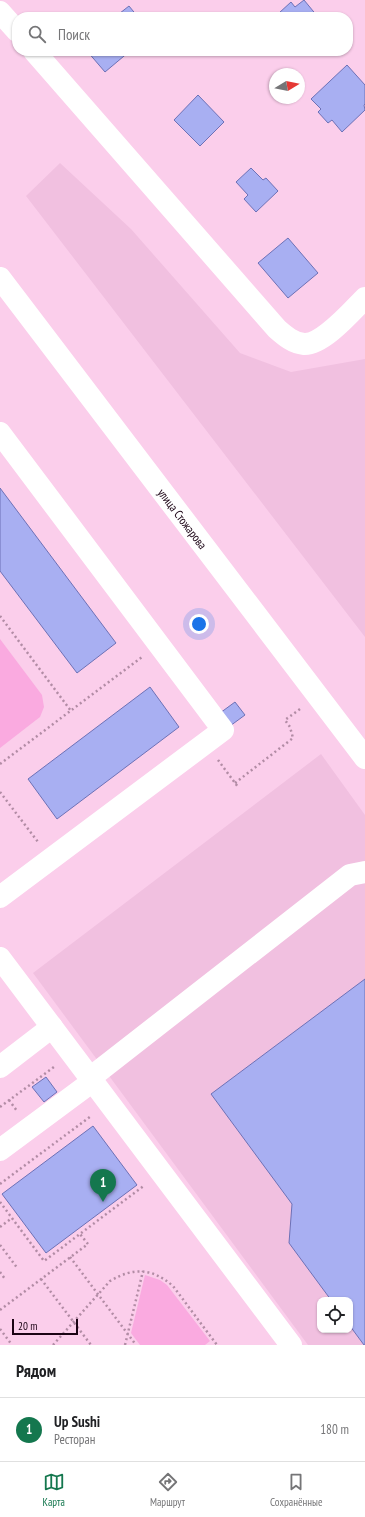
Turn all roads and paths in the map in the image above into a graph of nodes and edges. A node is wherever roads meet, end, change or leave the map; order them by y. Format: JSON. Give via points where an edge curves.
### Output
{"nodes":[{"id":1,"x":0,"y":12,"type":"edge"},
{"id":2,"x":12,"y":25,"type":"edge"},
{"id":3,"x":38,"y":56,"type":"edge"},
{"id":4,"x":0,"y":278,"type":"edge"},
{"id":5,"x":365,"y":298,"type":"edge"},
{"id":6,"x":0,"y":433,"type":"edge"},
{"id":7,"x":0,"y":616,"type":"edge"},
{"id":8,"x":159,"y":645,"type":"junction"},
{"id":9,"x":318,"y":696,"type":"junction"},
{"id":10,"x":71,"y":710,"type":"junction"},
{"id":11,"x":365,"y":758,"type":"edge"},
{"id":12,"x":0,"y":764,"type":"edge"},
{"id":13,"x":235,"y":784,"type":"dead end"},
{"id":14,"x":0,"y":792,"type":"edge"},
{"id":15,"x":51,"y":859,"type":"junction"},
{"id":16,"x":365,"y":872,"type":"edge"},
{"id":17,"x":0,"y":897,"type":"edge"},
{"id":18,"x":0,"y":958,"type":"edge"},
{"id":19,"x":52,"y":1027,"type":"junction"},
{"id":20,"x":56,"y":1065,"type":"dead end"},
{"id":21,"x":0,"y":1066,"type":"edge"},
{"id":22,"x":91,"y":1080,"type":"junction"},
{"id":23,"x":109,"y":1103,"type":"junction"},
{"id":24,"x":0,"y":1107,"type":"edge"},
{"id":25,"x":0,"y":1150,"type":"edge"},
{"id":26,"x":0,"y":1184,"type":"edge"},
{"id":27,"x":145,"y":1185,"type":"dead end"},
{"id":28,"x":0,"y":1202,"type":"edge"},
{"id":29,"x":12,"y":1218,"type":"junction"},
{"id":30,"x":0,"y":1227,"type":"edge"},
{"id":31,"x":80,"y":1234,"type":"junction"},
{"id":32,"x":0,"y":1245,"type":"edge"},
{"id":33,"x":70,"y":1257,"type":"junction"},
{"id":34,"x":18,"y":1269,"type":"dead end"},
{"id":35,"x":143,"y":1271,"type":"junction"},
{"id":36,"x":0,"y":1272,"type":"edge"},
{"id":37,"x":5,"y":1279,"type":"dead end"},
{"id":38,"x":41,"y":1279,"type":"junction"},
{"id":39,"x":98,"y":1295,"type":"junction"},
{"id":40,"x":0,"y":1310,"type":"edge"},
{"id":41,"x":74,"y":1322,"type":"junction"},
{"id":42,"x":0,"y":1329,"type":"edge"},
{"id":43,"x":127,"y":1334,"type":"junction"},
{"id":44,"x":216,"y":1344,"type":"edge"},
{"id":45,"x":12,"y":1345,"type":"edge"},
{"id":46,"x":53,"y":1345,"type":"edge"},
{"id":47,"x":91,"y":1345,"type":"edge"},
{"id":48,"x":125,"y":1345,"type":"edge"},
{"id":49,"x":136,"y":1345,"type":"edge"},
{"id":50,"x":212,"y":1345,"type":"edge"},
{"id":51,"x":291,"y":1345,"type":"edge"}],
"edges":[{"from":1,"to":2,"type":"street"},
{"from":3,"to":5,"type":"street","via":[[277,330],[290,340],[305,344],[320,339]]},
{"from":4,"to":9,"type":"street","name":"улица Стожарова"},
{"from":6,"to":8,"type":"street"},
{"from":7,"to":10,"type":"path"},
{"from":8,"to":10,"type":"path"},
{"from":8,"to":15,"type":"street","via":[[223,730]]},
{"from":9,"to":11,"type":"street","name":"улица Стожарова"},
{"from":9,"to":13,"type":"path","via":[[286,720],[293,738]]},
{"from":10,"to":12,"type":"path"},
{"from":14,"to":15,"type":"path"},
{"from":15,"to":17,"type":"street"},
{"from":16,"to":22,"type":"street","via":[[350,875]]},
{"from":18,"to":19,"type":"street"},
{"from":19,"to":21,"type":"street"},
{"from":19,"to":22,"type":"street"},
{"from":20,"to":24,"type":"path"},
{"from":22,"to":23,"type":"street"},
{"from":22,"to":25,"type":"street"},
{"from":23,"to":26,"type":"path"},
{"from":23,"to":51,"type":"street"},
{"from":27,"to":31,"type":"path"},
{"from":28,"to":29,"type":"path"},
{"from":29,"to":30,"type":"path"},
{"from":29,"to":31,"type":"path","via":[[44,1261]]},
{"from":31,"to":33,"type":"path","via":[[88,1244]]},
{"from":32,"to":34,"type":"path"},
{"from":33,"to":38,"type":"path"},
{"from":33,"to":39,"type":"path"},
{"from":35,"to":39,"type":"path","via":[[120,1275],[110,1281]]},
{"from":35,"to":43,"type":"path"},
{"from":35,"to":44,"type":"path","via":[[164,1278],[173,1286]]},
{"from":36,"to":37,"type":"path"},
{"from":38,"to":40,"type":"path"},
{"from":38,"to":41,"type":"path"},
{"from":39,"to":41,"type":"path"},
{"from":39,"to":43,"type":"path"},
{"from":41,"to":46,"type":"path"},
{"from":41,"to":47,"type":"path"},
{"from":42,"to":45,"type":"path"},
{"from":43,"to":48,"type":"path"},
{"from":43,"to":49,"type":"path"},
{"from":44,"to":50,"type":"path"}]}
